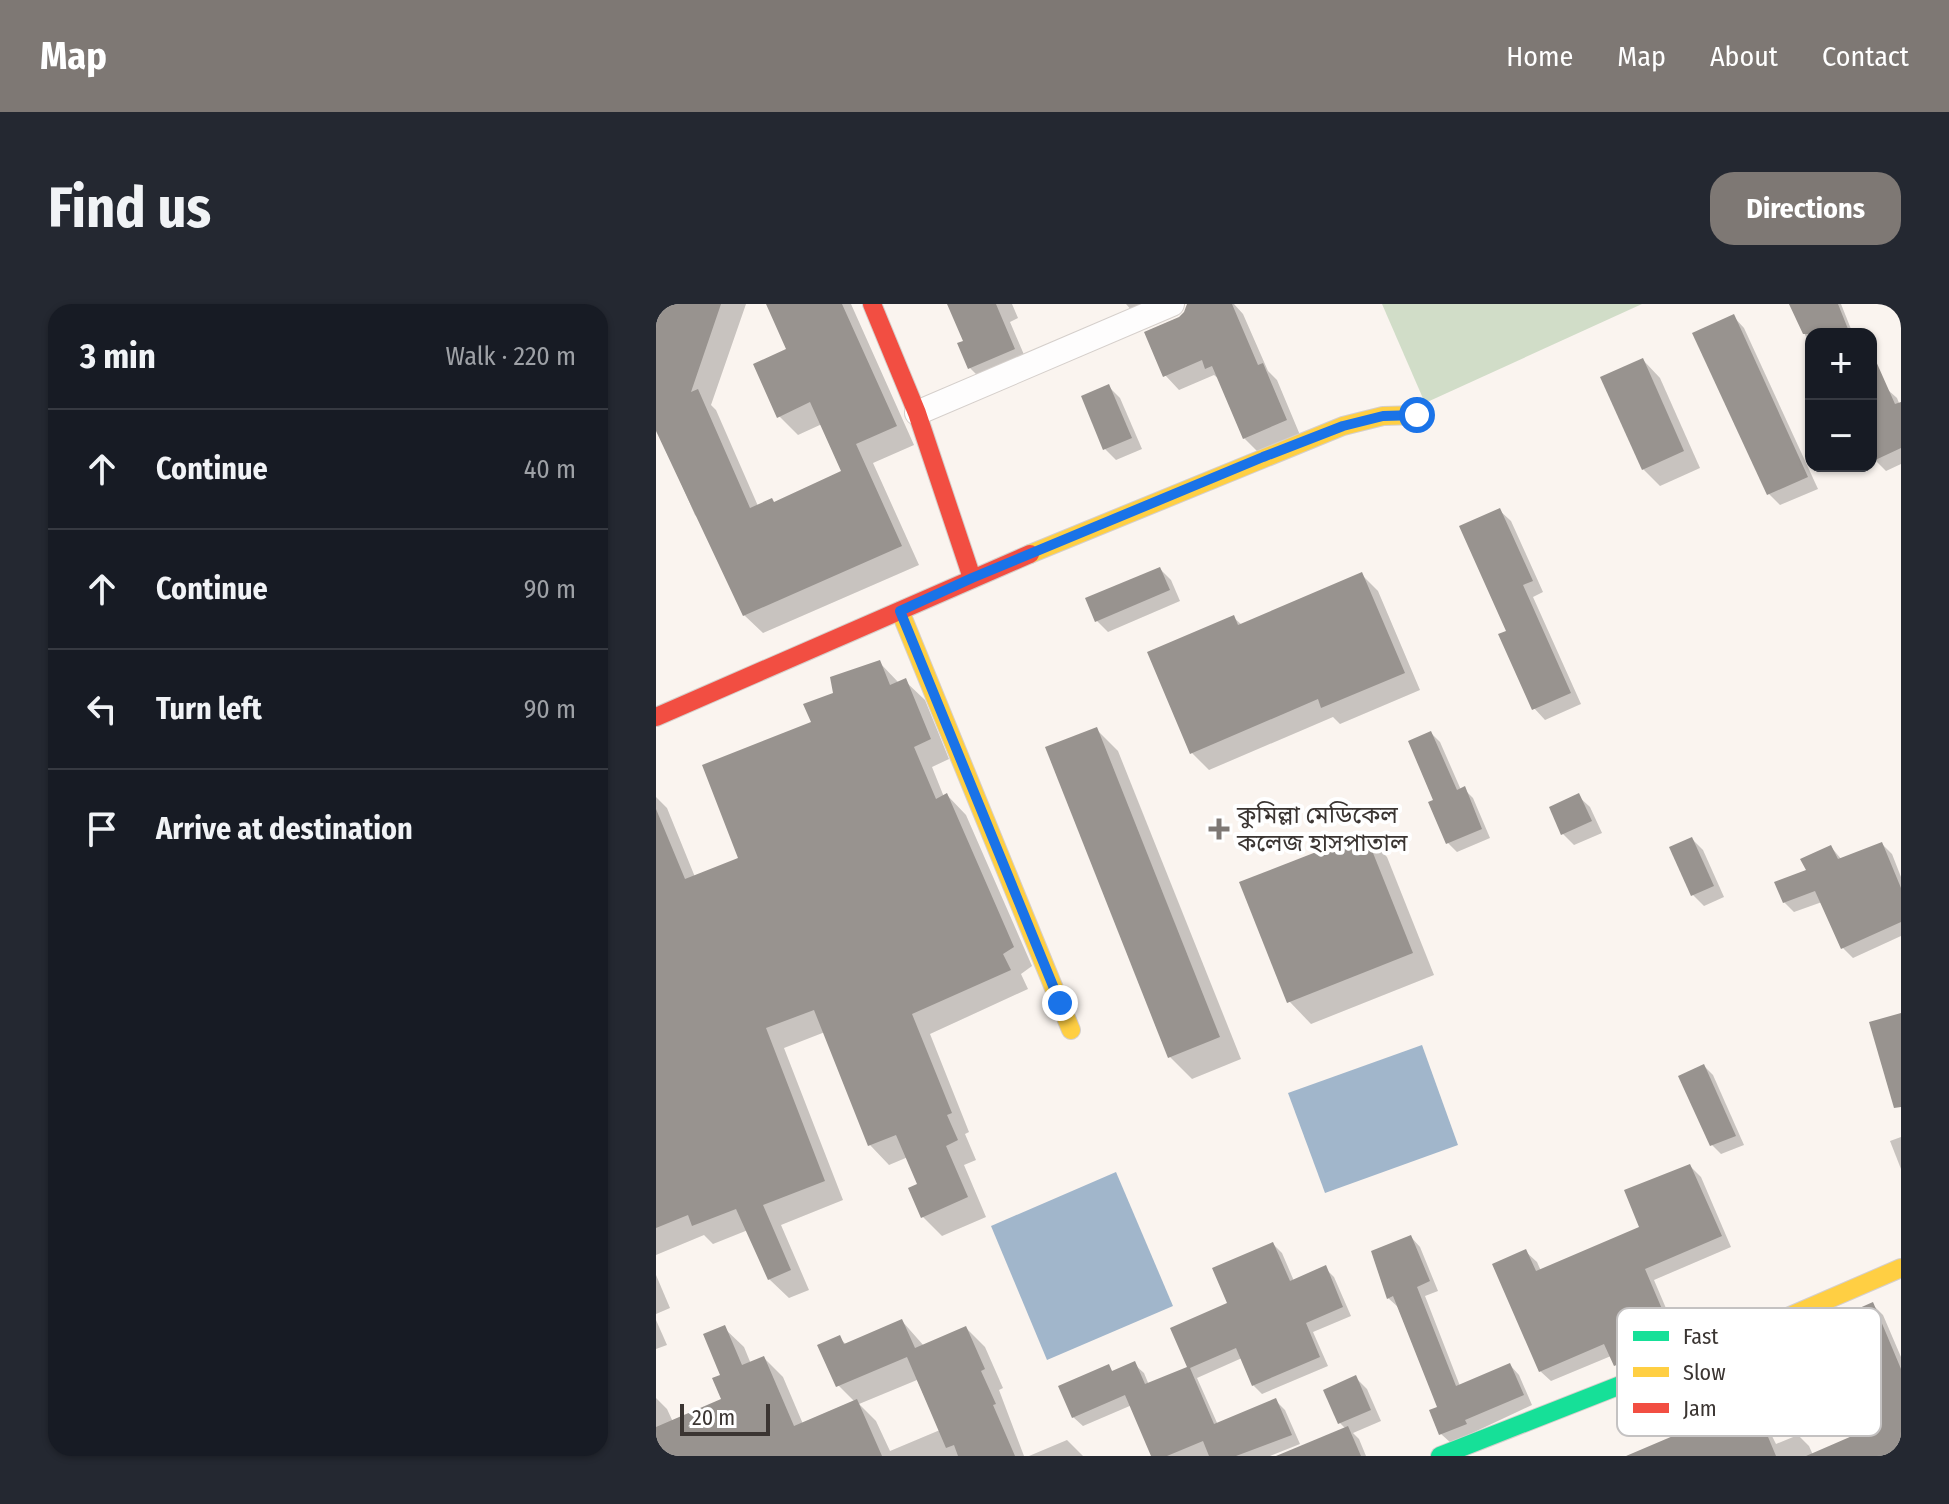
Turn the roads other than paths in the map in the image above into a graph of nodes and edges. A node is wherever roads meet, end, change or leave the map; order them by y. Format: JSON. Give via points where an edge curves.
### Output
{"nodes":[{"id":1,"x":872,"y":304,"type":"edge"},
{"id":2,"x":1172,"y":304,"type":"edge"},
{"id":3,"x":917,"y":413,"type":"junction"},
{"id":4,"x":1417,"y":415,"type":"dead end"},
{"id":5,"x":972,"y":578,"type":"junction"},
{"id":6,"x":900,"y":611,"type":"junction"},
{"id":7,"x":656,"y":717,"type":"edge"},
{"id":8,"x":1071,"y":1030,"type":"dead end"},
{"id":9,"x":1901,"y":1268,"type":"edge"},
{"id":10,"x":1808,"y":1308,"type":"edge"},
{"id":11,"x":1617,"y":1387,"type":"edge"},
{"id":12,"x":1440,"y":1456,"type":"edge"}],
"edges":[{"from":1,"to":3,"type":"street"},
{"from":2,"to":3,"type":"street"},
{"from":3,"to":5,"type":"street"},
{"from":4,"to":5,"type":"street","via":[[1383,416],[1343,426]]},
{"from":5,"to":6,"type":"street"},
{"from":6,"to":7,"type":"street"},
{"from":6,"to":8,"type":"street"},
{"from":9,"to":10,"type":"street"},
{"from":11,"to":12,"type":"street"}]}
